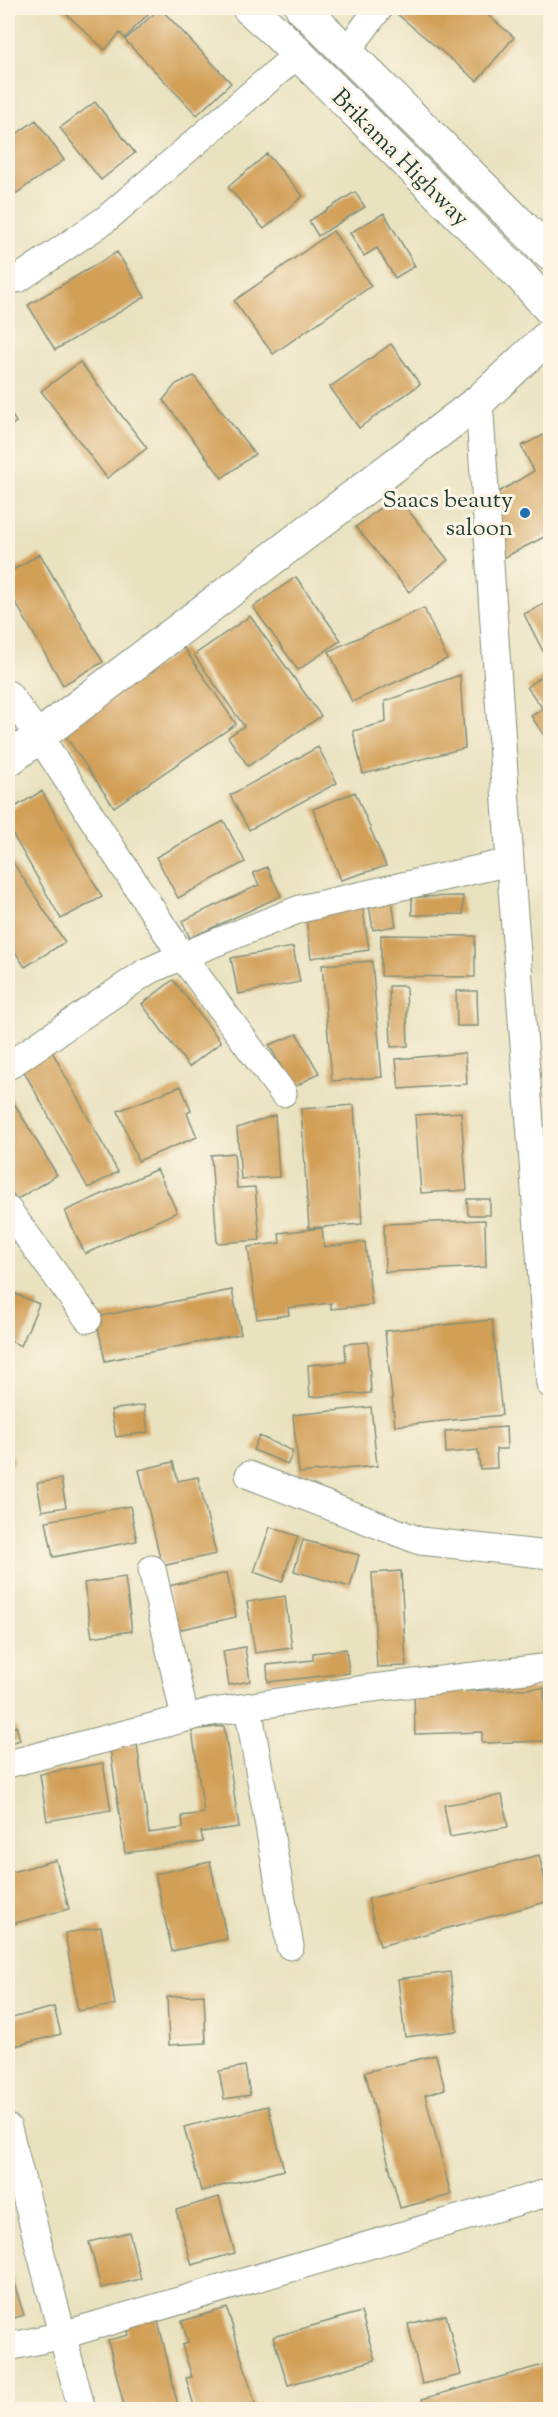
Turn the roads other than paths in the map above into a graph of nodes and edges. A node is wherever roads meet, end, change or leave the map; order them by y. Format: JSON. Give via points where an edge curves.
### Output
{"nodes":[{"id":1,"x":249,"y":8,"type":"edge"},
{"id":2,"x":302,"y":8,"type":"edge"},
{"id":3,"x":379,"y":8,"type":"edge"},
{"id":4,"x":346,"y":52,"type":"junction"},
{"id":5,"x":298,"y":54,"type":"junction"},
{"id":6,"x":550,"y":255,"type":"edge"},
{"id":7,"x":522,"y":277,"type":"junction"},
{"id":8,"x":18,"y":279,"type":"dead end"},
{"id":9,"x":550,"y":309,"type":"edge"},
{"id":10,"x":550,"y":335,"type":"edge"},
{"id":11,"x":479,"y":401,"type":"junction"},
{"id":12,"x":8,"y":694,"type":"edge"},
{"id":13,"x":39,"y":736,"type":"junction"},
{"id":14,"x":8,"y":760,"type":"edge"},
{"id":15,"x":510,"y":862,"type":"junction"},
{"id":16,"x":182,"y":956,"type":"junction"},
{"id":17,"x":8,"y":1066,"type":"edge"},
{"id":18,"x":283,"y":1093,"type":"dead end"},
{"id":19,"x":8,"y":1210,"type":"edge"},
{"id":20,"x":88,"y":1319,"type":"dead end"},
{"id":21,"x":550,"y":1384,"type":"edge"},
{"id":22,"x":249,"y":1475,"type":"dead end"},
{"id":23,"x":550,"y":1555,"type":"edge"},
{"id":24,"x":152,"y":1569,"type":"dead end"},
{"id":25,"x":550,"y":1667,"type":"edge"},
{"id":26,"x":248,"y":1707,"type":"junction"},
{"id":27,"x":185,"y":1718,"type":"junction"},
{"id":28,"x":8,"y":1764,"type":"edge"},
{"id":29,"x":290,"y":1946,"type":"dead end"},
{"id":30,"x":8,"y":2128,"type":"edge"},
{"id":31,"x":550,"y":2192,"type":"edge"},
{"id":32,"x":63,"y":2335,"type":"junction"},
{"id":33,"x":8,"y":2348,"type":"edge"},
{"id":34,"x":82,"y":2409,"type":"edge"}],
"edges":[{"from":1,"to":5,"type":"main road","name":"Brikama Highway"},
{"from":2,"to":4,"type":"main road","name":"Brikama Highway"},
{"from":3,"to":4,"type":"street"},
{"from":4,"to":6,"type":"main road","name":"Brikama Highway"},
{"from":5,"to":7,"type":"main road","name":"Brikama Highway"},
{"from":5,"to":8,"type":"street","via":[[105,220]]},
{"from":6,"to":7,"type":"street"},
{"from":7,"to":9,"type":"main road","name":"Brikama Highway"},
{"from":10,"to":11,"type":"main road"},
{"from":11,"to":13,"type":"main road"},
{"from":11,"to":15,"type":"street"},
{"from":12,"to":13,"type":"street"},
{"from":13,"to":14,"type":"main road"},
{"from":13,"to":16,"type":"street"},
{"from":15,"to":16,"type":"street","via":[[300,909]]},
{"from":15,"to":21,"type":"street"},
{"from":16,"to":17,"type":"street","via":[[146,972]]},
{"from":16,"to":18,"type":"street"},
{"from":19,"to":20,"type":"street"},
{"from":22,"to":23,"type":"street","via":[[420,1542]]},
{"from":24,"to":27,"type":"street"},
{"from":25,"to":26,"type":"street"},
{"from":26,"to":27,"type":"street"},
{"from":26,"to":29,"type":"street"},
{"from":27,"to":28,"type":"street"},
{"from":30,"to":32,"type":"street"},
{"from":31,"to":32,"type":"street"},
{"from":32,"to":33,"type":"street"},
{"from":32,"to":34,"type":"street"}]}
